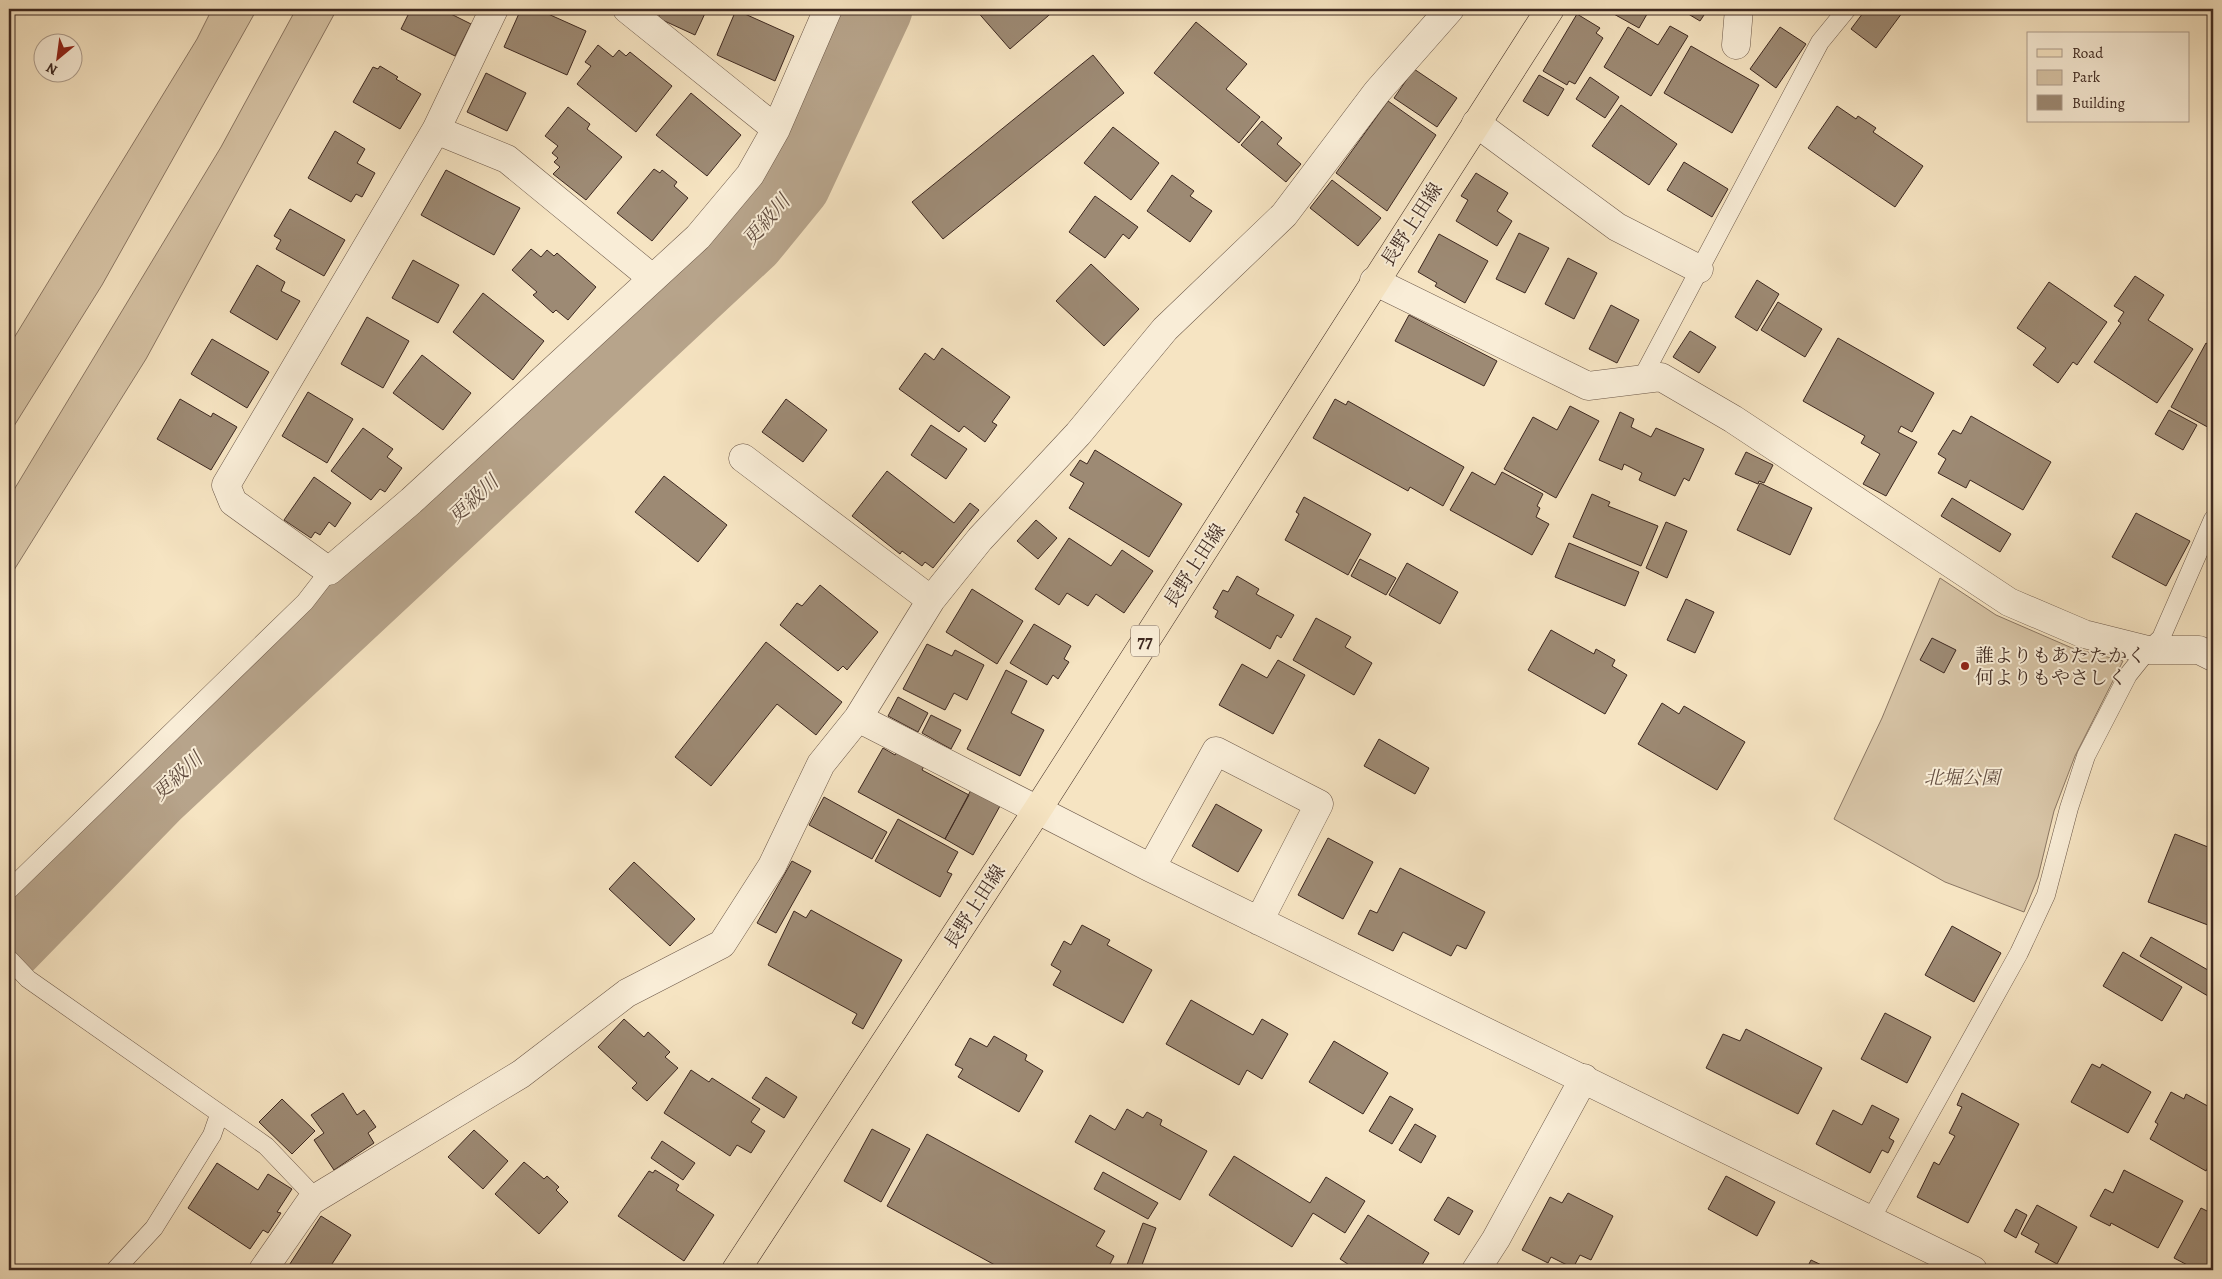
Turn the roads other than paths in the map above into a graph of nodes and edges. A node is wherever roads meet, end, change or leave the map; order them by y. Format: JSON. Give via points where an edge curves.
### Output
{"nodes":[{"id":1,"x":494,"y":9,"type":"edge"},
{"id":2,"x":626,"y":9,"type":"edge"},
{"id":3,"x":828,"y":9,"type":"edge"},
{"id":4,"x":1450,"y":9,"type":"edge"},
{"id":5,"x":1550,"y":9,"type":"edge"},
{"id":6,"x":1739,"y":9,"type":"edge"},
{"id":7,"x":1847,"y":9,"type":"edge"},
{"id":8,"x":1736,"y":45,"type":"dead end"},
{"id":9,"x":1476,"y":123,"type":"junction"},
{"id":10,"x":776,"y":128,"type":"junction"},
{"id":11,"x":436,"y":130,"type":"junction"},
{"id":12,"x":1699,"y":269,"type":"junction"},
{"id":13,"x":652,"y":278,"type":"junction"},
{"id":14,"x":1374,"y":281,"type":"junction"},
{"id":15,"x":1642,"y":378,"type":"junction"},
{"id":16,"x":743,"y":458,"type":"dead end"},
{"id":17,"x":2213,"y":519,"type":"edge"},
{"id":18,"x":329,"y":571,"type":"junction"},
{"id":19,"x":931,"y":600,"type":"junction"},
{"id":20,"x":2148,"y":650,"type":"junction"},
{"id":21,"x":2213,"y":657,"type":"edge"},
{"id":22,"x":858,"y":718,"type":"junction"},
{"id":23,"x":1038,"y":809,"type":"junction"},
{"id":24,"x":1151,"y":868,"type":"junction"},
{"id":25,"x":9,"y":890,"type":"edge"},
{"id":26,"x":1259,"y":921,"type":"junction"},
{"id":27,"x":9,"y":959,"type":"edge"},
{"id":28,"x":1584,"y":1078,"type":"junction"},
{"id":29,"x":220,"y":1115,"type":"junction"},
{"id":30,"x":311,"y":1201,"type":"junction"},
{"id":31,"x":1871,"y":1219,"type":"junction"},
{"id":32,"x":115,"y":1270,"type":"edge"},
{"id":33,"x":263,"y":1270,"type":"edge"},
{"id":34,"x":736,"y":1270,"type":"edge"},
{"id":35,"x":1476,"y":1270,"type":"edge"},
{"id":36,"x":1973,"y":1270,"type":"edge"}],
"edges":[{"from":1,"to":11,"type":"street"},
{"from":2,"to":10,"type":"street"},
{"from":3,"to":10,"type":"street"},
{"from":4,"to":19,"type":"street","via":[[1377,92],[1284,215],[1164,329],[1078,434],[980,539]]},
{"from":5,"to":9,"type":"main road","name":"長野上田線","number":"77"},
{"from":6,"to":8,"type":"street"},
{"from":7,"to":12,"type":"lane","via":[[1820,42]]},
{"from":9,"to":12,"type":"street","via":[[1618,227]]},
{"from":9,"to":14,"type":"main road","name":"長野上田線","number":"77"},
{"from":10,"to":13,"type":"street","via":[[744,182],[698,237]]},
{"from":11,"to":13,"type":"street","via":[[507,159]]},
{"from":11,"to":18,"type":"street","via":[[226,485],[233,502]]},
{"from":12,"to":15,"type":"lane"},
{"from":13,"to":18,"type":"street","via":[[411,501]]},
{"from":14,"to":15,"type":"street","via":[[1588,386]]},
{"from":14,"to":23,"type":"main road","name":"長野上田線","number":"77"},
{"from":15,"to":20,"type":"street","via":[[1661,377],[1733,419],[2009,602],[2084,634]]},
{"from":16,"to":19,"type":"street"},
{"from":17,"to":20,"type":"lane","via":[[2161,638]]},
{"from":18,"to":25,"type":"lane","via":[[305,602]]},
{"from":19,"to":22,"type":"street"},
{"from":20,"to":21,"type":"street","via":[[2199,650]]},
{"from":20,"to":31,"type":"lane","via":[[2128,674],[2086,756],[2046,895],[2019,953]]},
{"from":22,"to":23,"type":"street"},
{"from":22,"to":30,"type":"street","via":[[821,764],[772,866],[722,944],[627,993],[521,1074]]},
{"from":23,"to":24,"type":"street"},
{"from":23,"to":34,"type":"main road","name":"長野上田線","number":"77"},
{"from":24,"to":26,"type":"street"},
{"from":24,"to":26,"type":"street","via":[[1216,750],[1319,804]]},
{"from":26,"to":28,"type":"street"},
{"from":27,"to":29,"type":"lane","via":[[28,979]]},
{"from":28,"to":31,"type":"street"},
{"from":28,"to":35,"type":"street"},
{"from":29,"to":30,"type":"lane","via":[[266,1146],[307,1189]]},
{"from":29,"to":32,"type":"lane","via":[[212,1135],[154,1228]]},
{"from":30,"to":33,"type":"street"},
{"from":31,"to":36,"type":"street"}]}
